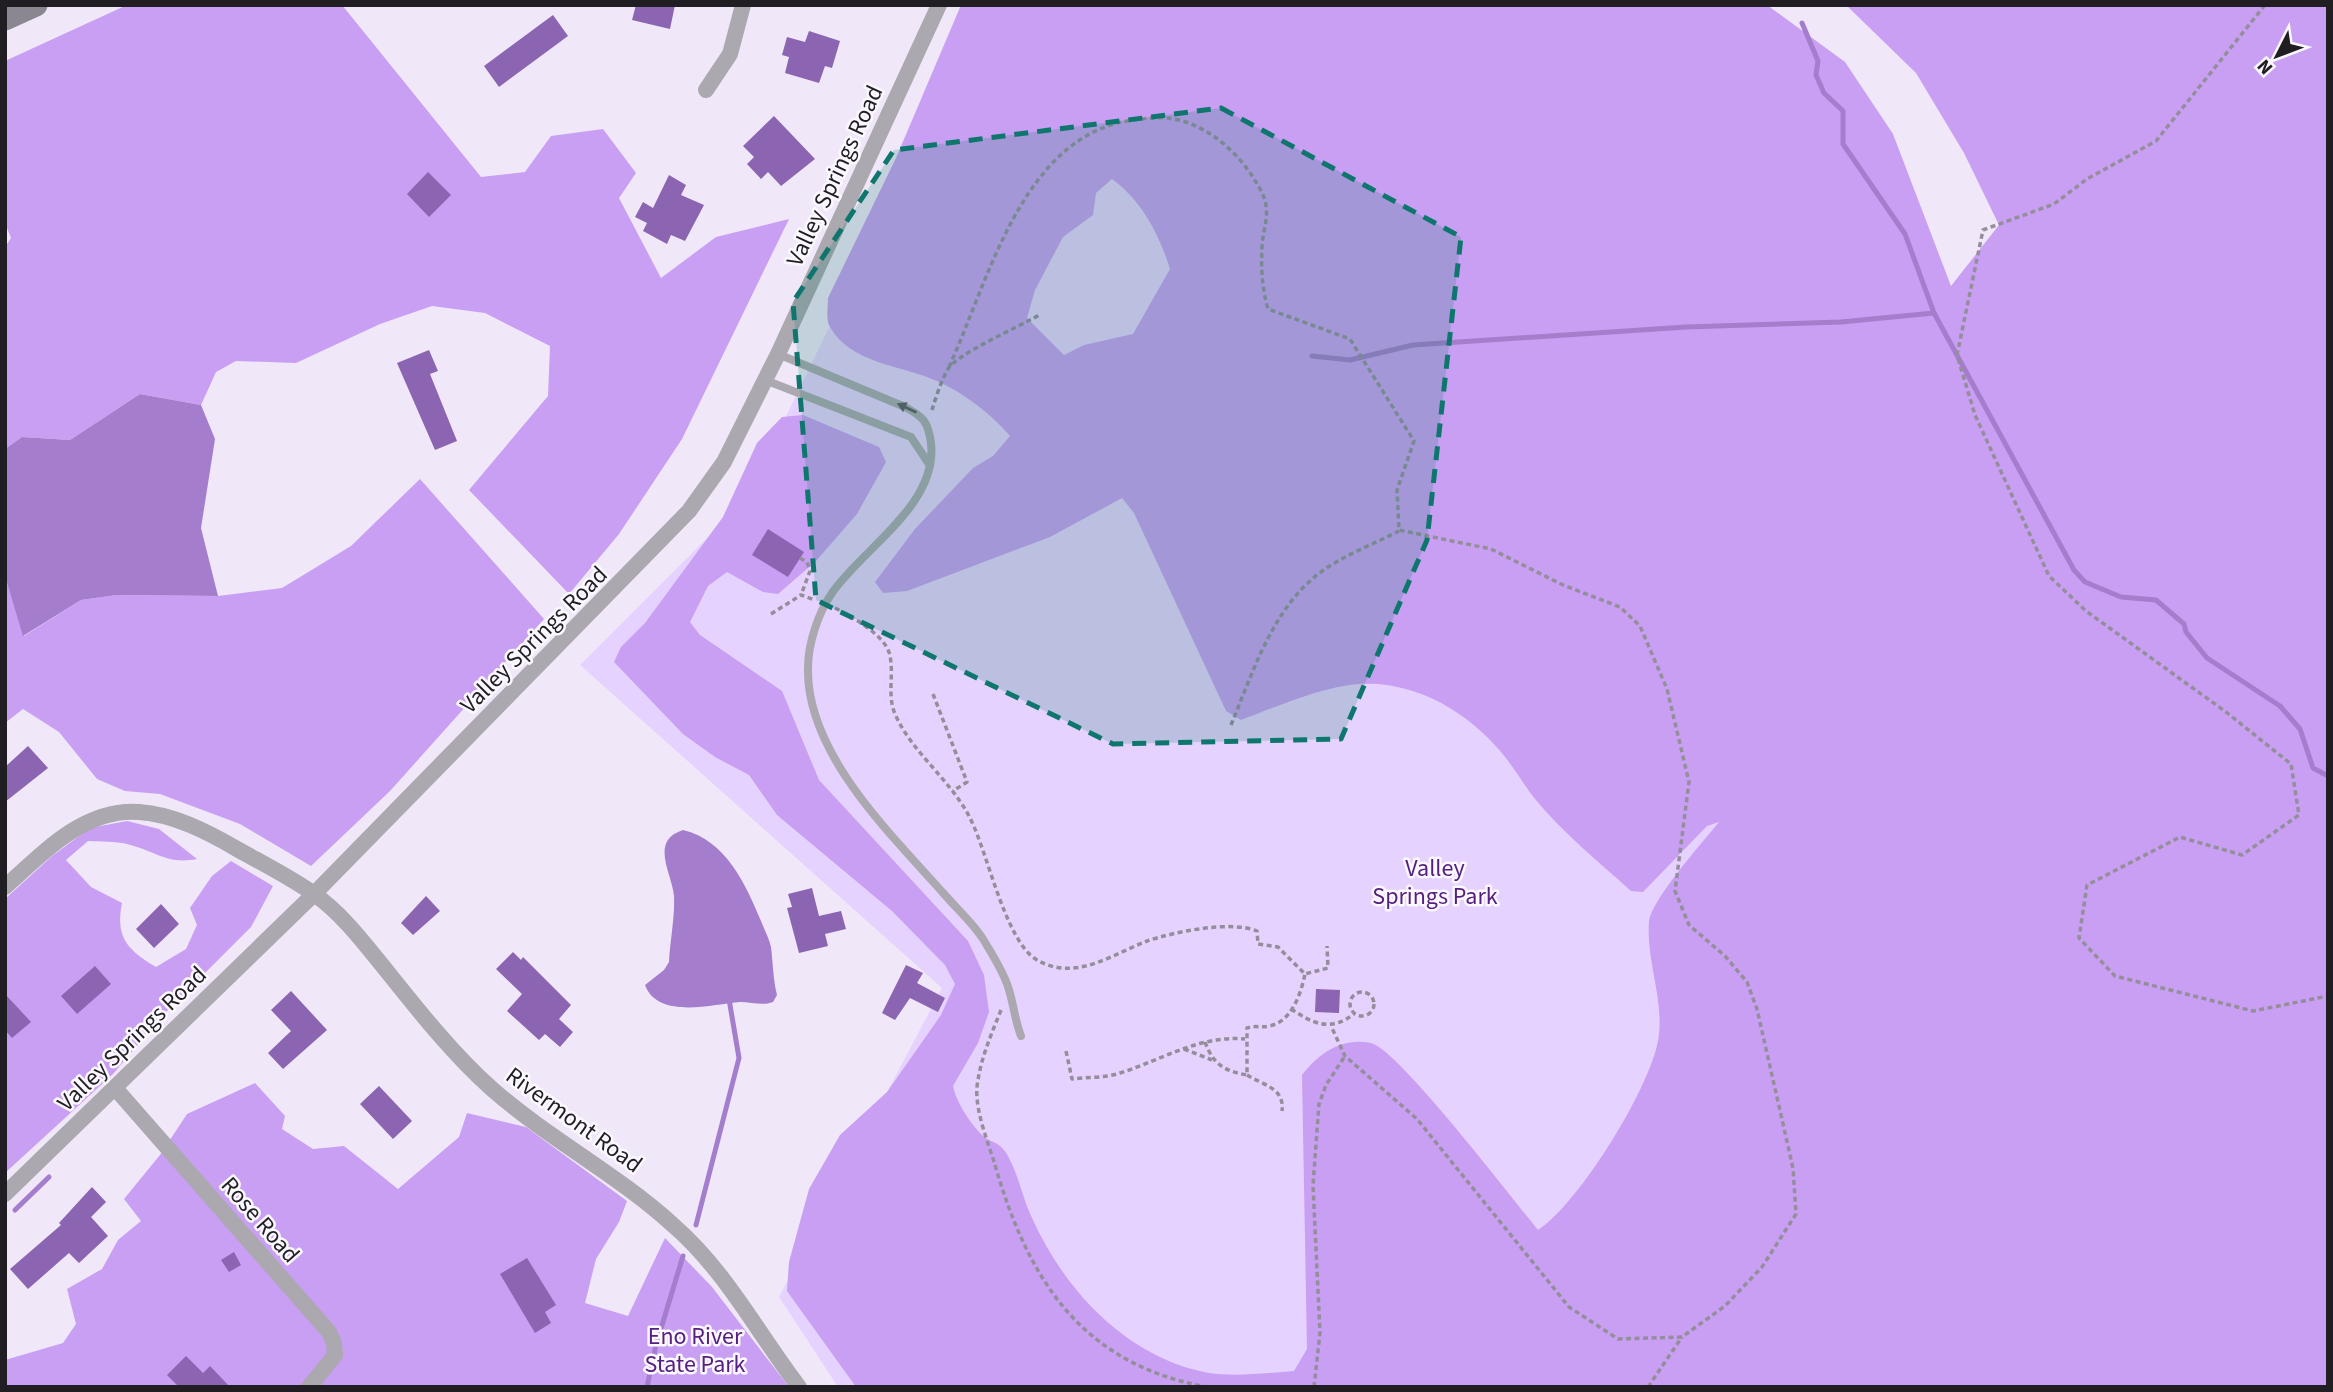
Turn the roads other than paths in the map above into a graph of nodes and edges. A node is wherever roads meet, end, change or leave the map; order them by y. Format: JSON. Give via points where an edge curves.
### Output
{"nodes":[{"id":1,"x":36,"y":5,"type":"edge"},
{"id":2,"x":743,"y":5,"type":"edge"},
{"id":3,"x":939,"y":5,"type":"edge"},
{"id":4,"x":5,"y":19,"type":"edge"},
{"id":5,"x":706,"y":90,"type":"dead end"},
{"id":6,"x":778,"y":354,"type":"junction"},
{"id":7,"x":765,"y":380,"type":"junction"},
{"id":8,"x":929,"y":464,"type":"junction"},
{"id":9,"x":5,"y":887,"type":"edge"},
{"id":10,"x":314,"y":894,"type":"junction"},
{"id":11,"x":1021,"y":1036,"type":"dead end"},
{"id":12,"x":116,"y":1088,"type":"junction"},
{"id":13,"x":5,"y":1194,"type":"edge"},
{"id":14,"x":309,"y":1387,"type":"edge"},
{"id":15,"x":799,"y":1387,"type":"edge"}],
"edges":[{"from":1,"to":4,"type":"street"},
{"from":2,"to":5,"type":"street","via":[[730,54]]},
{"from":3,"to":6,"type":"street","name":"Valley Springs Road"},
{"from":6,"to":7,"type":"street","name":"Valley Springs Road"},
{"from":8,"to":6,"type":"lane","one_way":true,"via":[[932,449],[923,416]]},
{"from":7,"to":8,"type":"lane","via":[[911,437]]},
{"from":7,"to":10,"type":"street","name":"Valley Springs Road","via":[[724,462],[689,511]]},
{"from":8,"to":11,"type":"lane","via":[[914,501],[826,604],[808,669],[815,714],[835,760],[901,845],[982,936],[1009,989]]},
{"from":9,"to":10,"type":"street","name":"Rivermont Road","via":[[86,822],[122,811],[192,826]]},
{"from":10,"to":12,"type":"street","name":"Valley Springs Road"},
{"from":10,"to":15,"type":"street","name":"Rivermont Road","via":[[351,929],[454,1052],[491,1088],[616,1178],[696,1247],[741,1302]]},
{"from":12,"to":13,"type":"street","name":"Valley Springs Road"},
{"from":12,"to":14,"type":"street","name":"Rose Road","via":[[329,1332],[335,1355]]}]}
